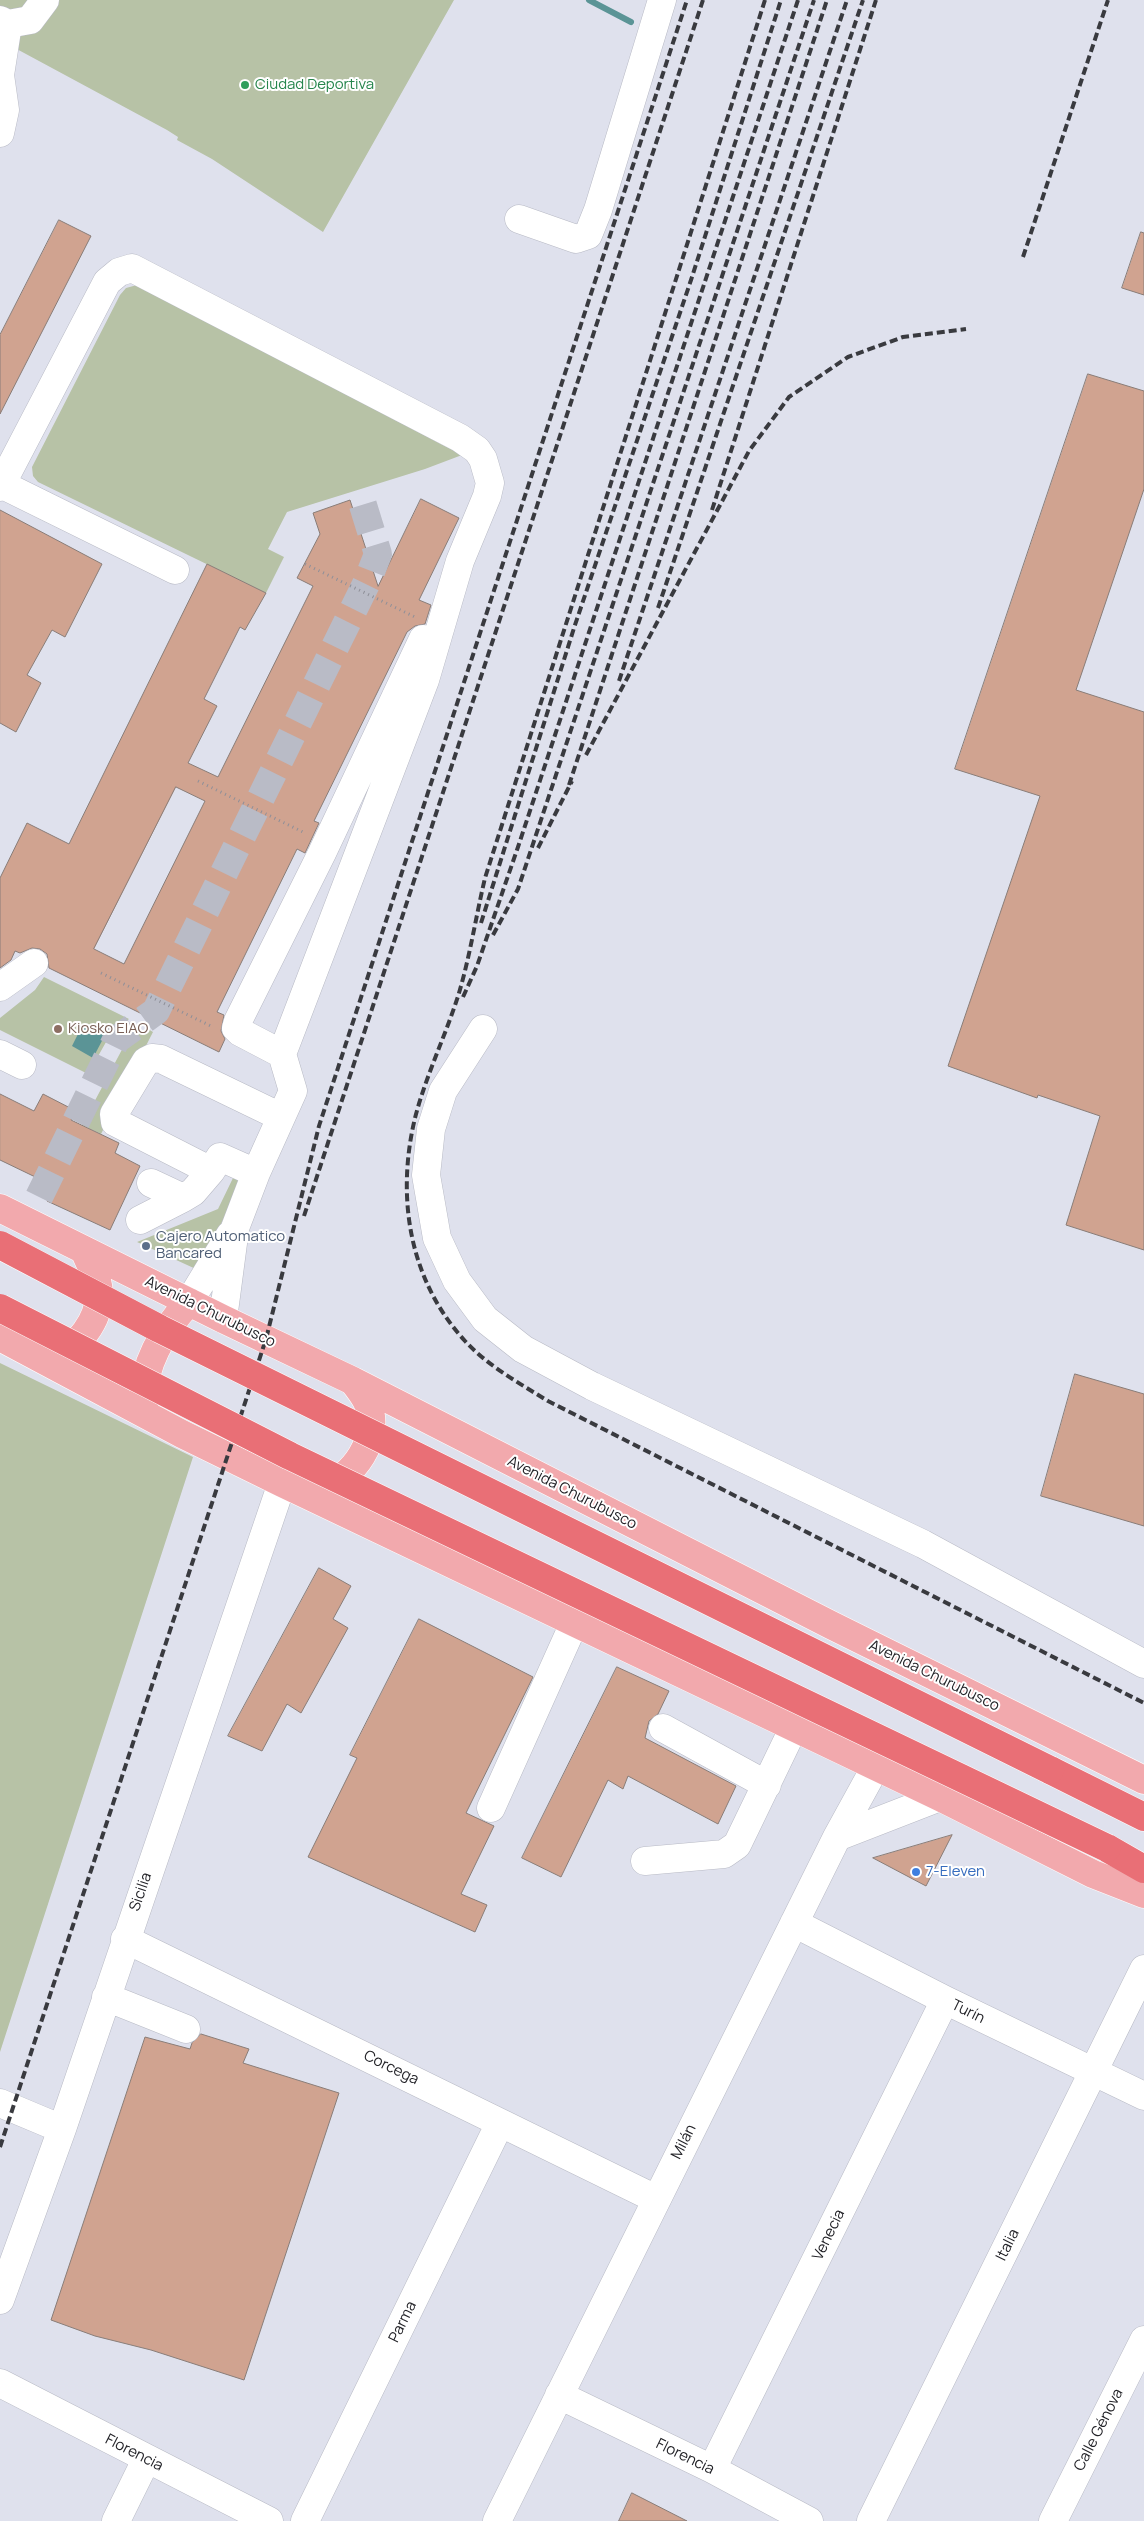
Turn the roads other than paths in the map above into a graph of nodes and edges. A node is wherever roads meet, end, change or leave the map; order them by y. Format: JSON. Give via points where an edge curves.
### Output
{"nodes":[{"id":1,"x":45,"y":0,"type":"edge"},
{"id":2,"x":662,"y":0,"type":"edge"},
{"id":3,"x":4,"y":22,"type":"edge"},
{"id":4,"x":0,"y":133,"type":"edge"},
{"id":5,"x":519,"y":219,"type":"dead end"},
{"id":6,"x":2,"y":486,"type":"edge"},
{"id":7,"x":460,"y":561,"type":"junction"},
{"id":8,"x":175,"y":570,"type":"dead end"},
{"id":9,"x":317,"y":845,"type":"junction"},
{"id":10,"x":354,"y":869,"type":"junction"},
{"id":11,"x":34,"y":963,"type":"dead end"},
{"id":12,"x":0,"y":987,"type":"edge"},
{"id":13,"x":483,"y":1029,"type":"dead end"},
{"id":14,"x":282,"y":1054,"type":"junction"},
{"id":15,"x":281,"y":1117,"type":"junction"},
{"id":16,"x":211,"y":1172,"type":"junction"},
{"id":17,"x":256,"y":1173,"type":"junction"},
{"id":18,"x":151,"y":1183,"type":"dead end"},
{"id":19,"x":183,"y":1198,"type":"junction"},
{"id":20,"x":0,"y":1208,"type":"edge"},
{"id":21,"x":140,"y":1220,"type":"dead end"},
{"id":22,"x":235,"y":1228,"type":"junction"},
{"id":23,"x":0,"y":1245,"type":"edge"},
{"id":24,"x":84,"y":1250,"type":"junction"},
{"id":25,"x":189,"y":1302,"type":"junction"},
{"id":26,"x":0,"y":1308,"type":"edge"},
{"id":27,"x":223,"y":1319,"type":"junction"},
{"id":28,"x":0,"y":1337,"type":"edge"},
{"id":29,"x":37,"y":1357,"type":"junction"},
{"id":30,"x":353,"y":1381,"type":"junction"},
{"id":31,"x":144,"y":1414,"type":"junction"},
{"id":32,"x":292,"y":1487,"type":"junction"},
{"id":33,"x":575,"y":1621,"type":"junction"},
{"id":34,"x":1144,"y":1664,"type":"edge"},
{"id":35,"x":794,"y":1727,"type":"junction"},
{"id":36,"x":663,"y":1728,"type":"dead end"},
{"id":37,"x":876,"y":1766,"type":"junction"},
{"id":38,"x":1144,"y":1780,"type":"edge"},
{"id":39,"x":767,"y":1784,"type":"junction"},
{"id":40,"x":940,"y":1797,"type":"junction"},
{"id":41,"x":491,"y":1808,"type":"dead end"},
{"id":42,"x":1144,"y":1817,"type":"edge"},
{"id":43,"x":837,"y":1836,"type":"junction"},
{"id":44,"x":645,"y":1861,"type":"dead end"},
{"id":45,"x":1144,"y":1869,"type":"edge"},
{"id":46,"x":1144,"y":1894,"type":"edge"},
{"id":47,"x":794,"y":1923,"type":"junction"},
{"id":48,"x":125,"y":1938,"type":"junction"},
{"id":49,"x":1144,"y":1970,"type":"edge"},
{"id":50,"x":106,"y":1997,"type":"junction"},
{"id":51,"x":945,"y":2000,"type":"junction"},
{"id":52,"x":186,"y":2029,"type":"dead end"},
{"id":53,"x":1092,"y":2073,"type":"junction"},
{"id":54,"x":1144,"y":2096,"type":"edge"},
{"id":55,"x":0,"y":2103,"type":"edge"},
{"id":56,"x":500,"y":2123,"type":"junction"},
{"id":57,"x":62,"y":2129,"type":"junction"},
{"id":58,"x":656,"y":2199,"type":"junction"},
{"id":59,"x":0,"y":2300,"type":"edge"},
{"id":60,"x":1144,"y":2340,"type":"edge"},
{"id":61,"x":0,"y":2383,"type":"edge"},
{"id":62,"x":560,"y":2395,"type":"junction"},
{"id":63,"x":146,"y":2460,"type":"junction"},
{"id":64,"x":712,"y":2470,"type":"junction"},
{"id":65,"x":116,"y":2521,"type":"edge"},
{"id":66,"x":269,"y":2521,"type":"edge"},
{"id":67,"x":305,"y":2521,"type":"edge"},
{"id":68,"x":497,"y":2521,"type":"edge"},
{"id":69,"x":809,"y":2521,"type":"edge"},
{"id":70,"x":872,"y":2521,"type":"edge"},
{"id":71,"x":1053,"y":2521,"type":"edge"}],
"edges":[{"from":1,"to":3,"type":"street","via":[[30,20]]},
{"from":2,"to":5,"type":"street","via":[[588,235],[576,239]]},
{"from":3,"to":4,"type":"street","via":[[0,75],[5,110]]},
{"from":6,"to":7,"type":"street","via":[[107,282],[119,272],[132,268],[460,438],[477,450],[490,483]]},
{"from":6,"to":8,"type":"street"},
{"from":7,"to":9,"type":"street"},
{"from":7,"to":10,"type":"street","via":[[425,680]]},
{"from":9,"to":10,"type":"street"},
{"from":9,"to":14,"type":"street","via":[[236,1028]]},
{"from":10,"to":14,"type":"street"},
{"from":11,"to":12,"type":"street"},
{"from":13,"to":34,"type":"street","via":[[444,1091],[432,1129],[426,1175],[437,1238],[457,1281],[485,1319],[523,1349],[592,1386],[923,1544]]},
{"from":14,"to":15,"type":"street","via":[[293,1091]]},
{"from":15,"to":16,"type":"street","via":[[161,1059],[146,1061],[114,1114],[115,1122]]},
{"from":15,"to":17,"type":"street"},
{"from":16,"to":17,"type":"street","via":[[220,1157]]},
{"from":16,"to":19,"type":"street"},
{"from":17,"to":22,"type":"street"},
{"from":18,"to":19,"type":"street"},
{"from":19,"to":21,"type":"street"},
{"from":20,"to":24,"type":"main road","name":"Avenida Churubusco"},
{"from":22,"to":25,"type":"street"},
{"from":22,"to":27,"type":"street"},
{"from":23,"to":42,"type":"highway","bridge":true,"via":[[160,1329]]},
{"from":24,"to":25,"type":"main road","name":"Avenida Churubusco"},
{"from":24,"to":29,"type":"main road","via":[[99,1296],[92,1320],[77,1343],[58,1353]]},
{"from":25,"to":27,"type":"main road","name":"Avenida Churubusco"},
{"from":25,"to":31,"type":"main road","via":[[168,1329],[152,1358],[142,1394]]},
{"from":26,"to":45,"type":"highway","bridge":true,"via":[[299,1460],[1107,1848]]},
{"from":27,"to":30,"type":"main road","name":"Avenida Churubusco"},
{"from":28,"to":29,"type":"main road"},
{"from":29,"to":31,"type":"main road"},
{"from":30,"to":32,"type":"main road","via":[[368,1402],[371,1418],[368,1441],[361,1459],[347,1474],[323,1487]]},
{"from":30,"to":38,"type":"main road","name":"Avenida Churubusco","via":[[831,1625]]},
{"from":31,"to":32,"type":"main road"},
{"from":32,"to":33,"type":"main road"},
{"from":32,"to":48,"type":"street","name":"Sicilia"},
{"from":33,"to":35,"type":"main road"},
{"from":33,"to":41,"type":"street"},
{"from":35,"to":37,"type":"main road"},
{"from":35,"to":39,"type":"street"},
{"from":36,"to":39,"type":"street"},
{"from":37,"to":40,"type":"main road"},
{"from":37,"to":43,"type":"street","name":"Milán"},
{"from":39,"to":44,"type":"street","via":[[737,1845],[724,1854]]},
{"from":40,"to":43,"type":"street"},
{"from":40,"to":46,"type":"main road","via":[[1093,1874]]},
{"from":43,"to":47,"type":"street","name":"Milán"},
{"from":47,"to":51,"type":"street","name":"Turín"},
{"from":47,"to":58,"type":"street","name":"Milán"},
{"from":48,"to":50,"type":"street","name":"Sicilia"},
{"from":48,"to":56,"type":"street","name":"Corcega"},
{"from":49,"to":53,"type":"street","name":"Italia"},
{"from":50,"to":52,"type":"street"},
{"from":50,"to":57,"type":"street","name":"Sicilia"},
{"from":51,"to":53,"type":"street","name":"Turín"},
{"from":51,"to":64,"type":"street","name":"Venecia"},
{"from":53,"to":54,"type":"street","name":"Turín"},
{"from":53,"to":70,"type":"street","name":"Italia"},
{"from":55,"to":57,"type":"street"},
{"from":56,"to":58,"type":"street","name":"Corcega"},
{"from":56,"to":67,"type":"street","name":"Parma"},
{"from":57,"to":59,"type":"street","name":"Sicilia"},
{"from":58,"to":62,"type":"street","name":"Milán"},
{"from":60,"to":71,"type":"street","name":"Calle Génova"},
{"from":61,"to":63,"type":"street","name":"Florencia"},
{"from":62,"to":64,"type":"street","name":"Florencia"},
{"from":62,"to":68,"type":"street","name":"Milán"},
{"from":63,"to":65,"type":"street"},
{"from":63,"to":66,"type":"street","name":"Florencia"},
{"from":64,"to":69,"type":"street","name":"Florencia"}]}
